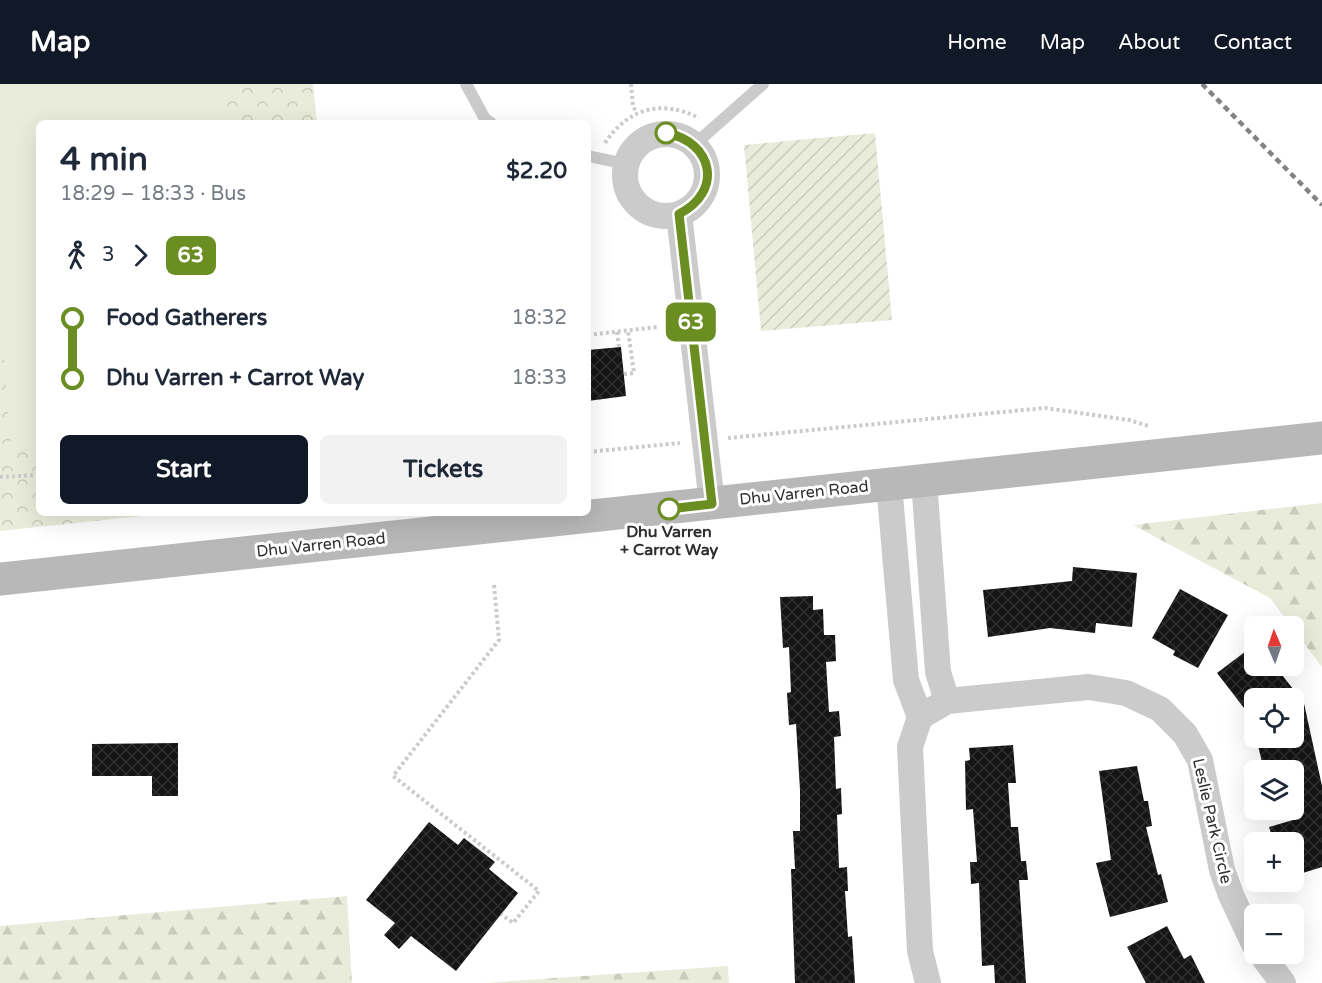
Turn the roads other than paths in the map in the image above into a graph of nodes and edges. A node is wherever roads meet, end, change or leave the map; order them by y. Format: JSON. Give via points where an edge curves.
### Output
{"nodes":[{"id":1,"x":466,"y":84,"type":"edge"},
{"id":2,"x":763,"y":84,"type":"edge"},
{"id":3,"x":486,"y":120,"type":"edge"},
{"id":4,"x":694,"y":145,"type":"junction"},
{"id":5,"x":591,"y":157,"type":"edge"},
{"id":6,"x":626,"y":164,"type":"junction"},
{"id":7,"x":679,"y":214,"type":"junction"},
{"id":8,"x":1322,"y":438,"type":"edge"},
{"id":9,"x":924,"y":480,"type":"junction"},
{"id":10,"x":889,"y":484,"type":"junction"},
{"id":11,"x":712,"y":504,"type":"junction"},
{"id":12,"x":0,"y":579,"type":"edge"},
{"id":13,"x":934,"y":618,"type":"junction"},
{"id":14,"x":901,"y":621,"type":"junction"},
{"id":15,"x":947,"y":700,"type":"junction"},
{"id":16,"x":920,"y":717,"type":"junction"},
{"id":17,"x":1244,"y":923,"type":"edge"},
{"id":18,"x":1269,"y":964,"type":"edge"},
{"id":19,"x":928,"y":983,"type":"edge"},
{"id":20,"x":1283,"y":983,"type":"edge"}],
"edges":[{"from":1,"to":3,"type":"lane"},
{"from":2,"to":4,"type":"lane"},
{"from":4,"to":6,"type":"street","via":[[679,136],[652,135],[631,152]]},
{"from":4,"to":7,"type":"street","via":[[706,163],[705,188],[699,200]]},
{"from":5,"to":6,"type":"lane"},
{"from":6,"to":7,"type":"street","via":[[627,189],[633,201],[654,214]]},
{"from":7,"to":11,"type":"street"},
{"from":8,"to":9,"type":"main road","name":"Dhu Varren Road"},
{"from":9,"to":10,"type":"main road","name":"Dhu Varren Road"},
{"from":9,"to":13,"type":"street"},
{"from":10,"to":11,"type":"main road","name":"Dhu Varren Road"},
{"from":10,"to":14,"type":"street"},
{"from":11,"to":12,"type":"main road","name":"Dhu Varren Road"},
{"from":13,"to":14,"type":"street"},
{"from":13,"to":15,"type":"street","via":[[938,672]]},
{"from":14,"to":16,"type":"street","via":[[906,680]]},
{"from":15,"to":16,"type":"street","name":"Leslie Park Circle"},
{"from":15,"to":17,"type":"street","name":"Leslie Park Circle","via":[[1089,687],[1126,693],[1160,709],[1185,734],[1200,760],[1222,870]]},
{"from":16,"to":19,"type":"street","via":[[910,747],[911,809],[920,951]]},
{"from":18,"to":20,"type":"street"}]}
